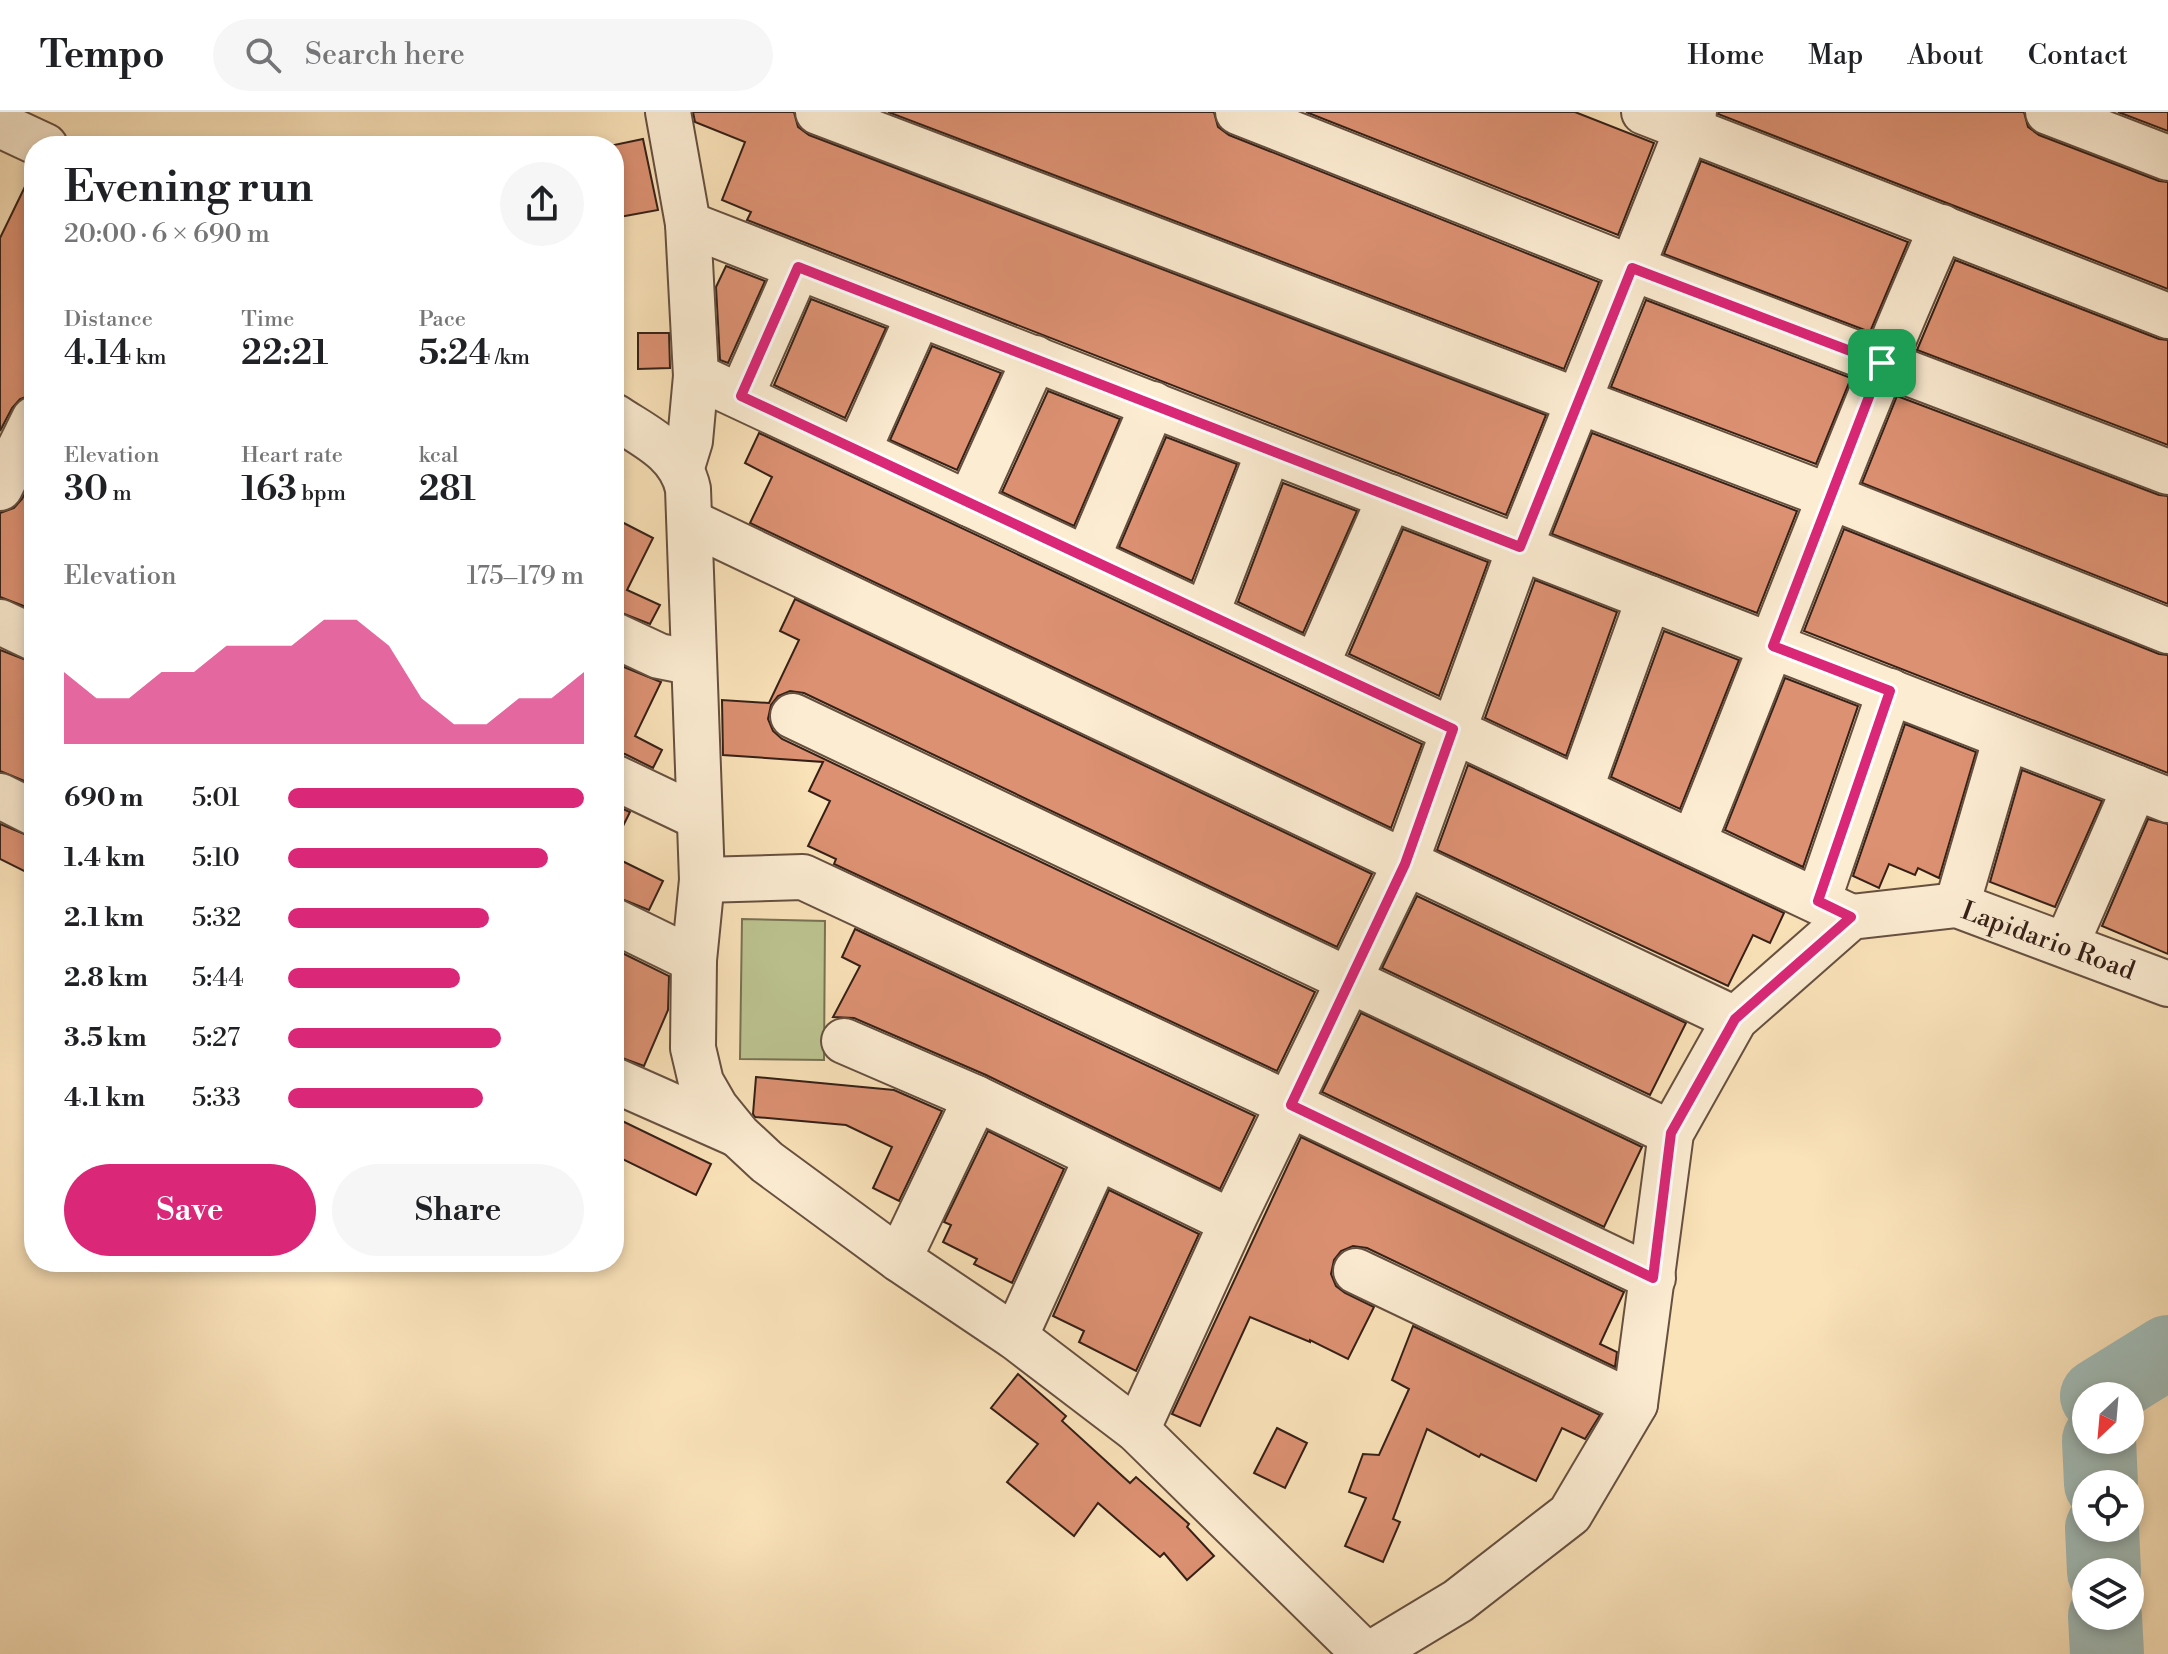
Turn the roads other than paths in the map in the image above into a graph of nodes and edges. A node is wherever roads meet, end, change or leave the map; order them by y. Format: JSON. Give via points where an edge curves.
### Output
{"nodes":[{"id":1,"x":668,"y":112,"type":"edge"},
{"id":2,"x":818,"y":112,"type":"edge"},
{"id":3,"x":1238,"y":112,"type":"edge"},
{"id":4,"x":1644,"y":112,"type":"edge"},
{"id":5,"x":2048,"y":112,"type":"edge"},
{"id":6,"x":1690,"y":120,"type":"edge"},
{"id":7,"x":2121,"y":125,"type":"edge"},
{"id":8,"x":2168,"y":158,"type":"edge"},
{"id":9,"x":688,"y":224,"type":"junction"},
{"id":10,"x":1942,"y":227,"type":"junction"},
{"id":11,"x":798,"y":267,"type":"junction"},
{"id":12,"x":1632,"y":268,"type":"junction"},
{"id":13,"x":919,"y":314,"type":"junction"},
{"id":14,"x":2168,"y":316,"type":"edge"},
{"id":15,"x":1035,"y":358,"type":"junction"},
{"id":16,"x":1882,"y":363,"type":"junction"},
{"id":17,"x":696,"y":376,"type":"junction"},
{"id":18,"x":741,"y":396,"type":"junction"},
{"id":19,"x":1579,"y":401,"type":"junction"},
{"id":20,"x":1153,"y":404,"type":"junction"},
{"id":21,"x":624,"y":423,"type":"edge"},
{"id":22,"x":24,"y":439,"type":"edge"},
{"id":23,"x":1269,"y":450,"type":"junction"},
{"id":24,"x":858,"y":451,"type":"junction"},
{"id":25,"x":682,"y":467,"type":"junction"},
{"id":26,"x":2168,"y":472,"type":"edge"},
{"id":27,"x":0,"y":488,"type":"edge"},
{"id":28,"x":1390,"y":497,"type":"junction"},
{"id":29,"x":1831,"y":497,"type":"junction"},
{"id":30,"x":969,"y":504,"type":"junction"},
{"id":31,"x":690,"y":522,"type":"junction"},
{"id":32,"x":1520,"y":547,"type":"junction"},
{"id":33,"x":1087,"y":559,"type":"junction"},
{"id":34,"x":1649,"y":598,"type":"junction"},
{"id":35,"x":1206,"y":615,"type":"junction"},
{"id":36,"x":0,"y":622,"type":"edge"},
{"id":37,"x":2168,"y":631,"type":"edge"},
{"id":38,"x":24,"y":633,"type":"edge"},
{"id":39,"x":624,"y":640,"type":"edge"},
{"id":40,"x":1773,"y":646,"type":"junction"},
{"id":41,"x":694,"y":663,"type":"junction"},
{"id":42,"x":1316,"y":666,"type":"junction"},
{"id":43,"x":1890,"y":691,"type":"junction"},
{"id":44,"x":793,"y":716,"type":"dead end"},
{"id":45,"x":1453,"y":729,"type":"junction"},
{"id":46,"x":2006,"y":737,"type":"junction"},
{"id":47,"x":624,"y":782,"type":"edge"},
{"id":48,"x":1580,"y":790,"type":"junction"},
{"id":49,"x":2152,"y":793,"type":"edge"},
{"id":50,"x":0,"y":796,"type":"edge"},
{"id":51,"x":24,"y":808,"type":"edge"},
{"id":52,"x":698,"y":817,"type":"junction"},
{"id":53,"x":1693,"y":843,"type":"junction"},
{"id":54,"x":1405,"y":864,"type":"junction"},
{"id":55,"x":702,"y":880,"type":"junction"},
{"id":56,"x":1957,"y":905,"type":"junction"},
{"id":57,"x":1834,"y":909,"type":"junction"},
{"id":58,"x":624,"y":926,"type":"edge"},
{"id":59,"x":2066,"y":945,"type":"junction"},
{"id":60,"x":694,"y":960,"type":"junction"},
{"id":61,"x":1349,"y":981,"type":"junction"},
{"id":62,"x":2168,"y":984,"type":"edge"},
{"id":63,"x":1735,"y":1019,"type":"junction"},
{"id":64,"x":844,"y":1041,"type":"dead end"},
{"id":65,"x":624,"y":1084,"type":"edge"},
{"id":66,"x":976,"y":1098,"type":"junction"},
{"id":67,"x":1291,"y":1105,"type":"junction"},
{"id":68,"x":1671,"y":1133,"type":"junction"},
{"id":69,"x":738,"y":1135,"type":"junction"},
{"id":70,"x":1097,"y":1157,"type":"junction"},
{"id":71,"x":1232,"y":1222,"type":"junction"},
{"id":72,"x":899,"y":1259,"type":"junction"},
{"id":73,"x":1356,"y":1271,"type":"dead end"},
{"id":74,"x":1653,"y":1278,"type":"junction"},
{"id":75,"x":1015,"y":1337,"type":"junction"},
{"id":76,"x":1635,"y":1404,"type":"junction"},
{"id":77,"x":1137,"y":1430,"type":"junction"},
{"id":78,"x":1367,"y":1654,"type":"edge"}],
"edges":[{"from":1,"to":9,"type":"street"},
{"from":2,"to":19,"type":"street"},
{"from":3,"to":12,"type":"street"},
{"from":4,"to":6,"type":"street"},
{"from":5,"to":7,"type":"street"},
{"from":6,"to":10,"type":"street"},
{"from":6,"to":12,"type":"street"},
{"from":7,"to":8,"type":"street"},
{"from":9,"to":11,"type":"street"},
{"from":9,"to":17,"type":"street"},
{"from":10,"to":14,"type":"street"},
{"from":10,"to":16,"type":"street"},
{"from":11,"to":13,"type":"street"},
{"from":11,"to":18,"type":"street"},
{"from":12,"to":16,"type":"street"},
{"from":12,"to":19,"type":"street"},
{"from":13,"to":15,"type":"street"},
{"from":13,"to":24,"type":"street"},
{"from":15,"to":20,"type":"street"},
{"from":15,"to":30,"type":"street"},
{"from":16,"to":26,"type":"street"},
{"from":16,"to":29,"type":"street"},
{"from":17,"to":18,"type":"street"},
{"from":17,"to":25,"type":"street"},
{"from":18,"to":24,"type":"street"},
{"from":19,"to":29,"type":"street"},
{"from":19,"to":32,"type":"street"},
{"from":20,"to":23,"type":"street"},
{"from":20,"to":33,"type":"street"},
{"from":21,"to":25,"type":"street"},
{"from":22,"to":27,"type":"street"},
{"from":23,"to":28,"type":"street"},
{"from":23,"to":35,"type":"street"},
{"from":24,"to":30,"type":"street"},
{"from":25,"to":31,"type":"street"},
{"from":28,"to":32,"type":"street"},
{"from":28,"to":42,"type":"street"},
{"from":29,"to":37,"type":"street"},
{"from":29,"to":40,"type":"street"},
{"from":30,"to":33,"type":"street"},
{"from":31,"to":41,"type":"street"},
{"from":31,"to":54,"type":"street"},
{"from":32,"to":34,"type":"street"},
{"from":32,"to":45,"type":"street"},
{"from":33,"to":35,"type":"street"},
{"from":34,"to":40,"type":"street"},
{"from":34,"to":48,"type":"street"},
{"from":35,"to":42,"type":"street"},
{"from":36,"to":38,"type":"street"},
{"from":39,"to":41,"type":"street","via":[[659,656]]},
{"from":40,"to":43,"type":"street"},
{"from":40,"to":53,"type":"street"},
{"from":41,"to":52,"type":"street"},
{"from":42,"to":45,"type":"street"},
{"from":43,"to":46,"type":"street"},
{"from":43,"to":57,"type":"street"},
{"from":44,"to":61,"type":"street"},
{"from":45,"to":48,"type":"street"},
{"from":45,"to":54,"type":"street"},
{"from":46,"to":49,"type":"street"},
{"from":46,"to":56,"type":"street"},
{"from":47,"to":52,"type":"street"},
{"from":48,"to":53,"type":"street"},
{"from":49,"to":59,"type":"street"},
{"from":50,"to":51,"type":"street"},
{"from":52,"to":55,"type":"street"},
{"from":53,"to":57,"type":"street"},
{"from":54,"to":61,"type":"street"},
{"from":54,"to":63,"type":"street"},
{"from":55,"to":60,"type":"street"},
{"from":55,"to":67,"type":"street","via":[[803,877]]},
{"from":56,"to":57,"type":"street","name":"Lapidario Road"},
{"from":56,"to":59,"type":"street","name":"Lapidario Road"},
{"from":57,"to":63,"type":"street"},
{"from":58,"to":60,"type":"street"},
{"from":59,"to":62,"type":"street","name":"Lapidario Road"},
{"from":60,"to":69,"type":"street","via":[[693,1048],[701,1082]]},
{"from":61,"to":67,"type":"street"},
{"from":61,"to":68,"type":"street"},
{"from":63,"to":68,"type":"street"},
{"from":64,"to":66,"type":"street"},
{"from":65,"to":69,"type":"street"},
{"from":66,"to":70,"type":"street"},
{"from":66,"to":72,"type":"street"},
{"from":67,"to":71,"type":"street"},
{"from":67,"to":74,"type":"street"},
{"from":68,"to":74,"type":"street"},
{"from":69,"to":72,"type":"street"},
{"from":70,"to":71,"type":"street"},
{"from":70,"to":75,"type":"street"},
{"from":71,"to":77,"type":"street"},
{"from":72,"to":75,"type":"street"},
{"from":73,"to":76,"type":"street"},
{"from":74,"to":76,"type":"street"},
{"from":75,"to":77,"type":"street"},
{"from":76,"to":78,"type":"street","via":[[1570,1514],[1458,1601]]},
{"from":77,"to":78,"type":"street"}]}
